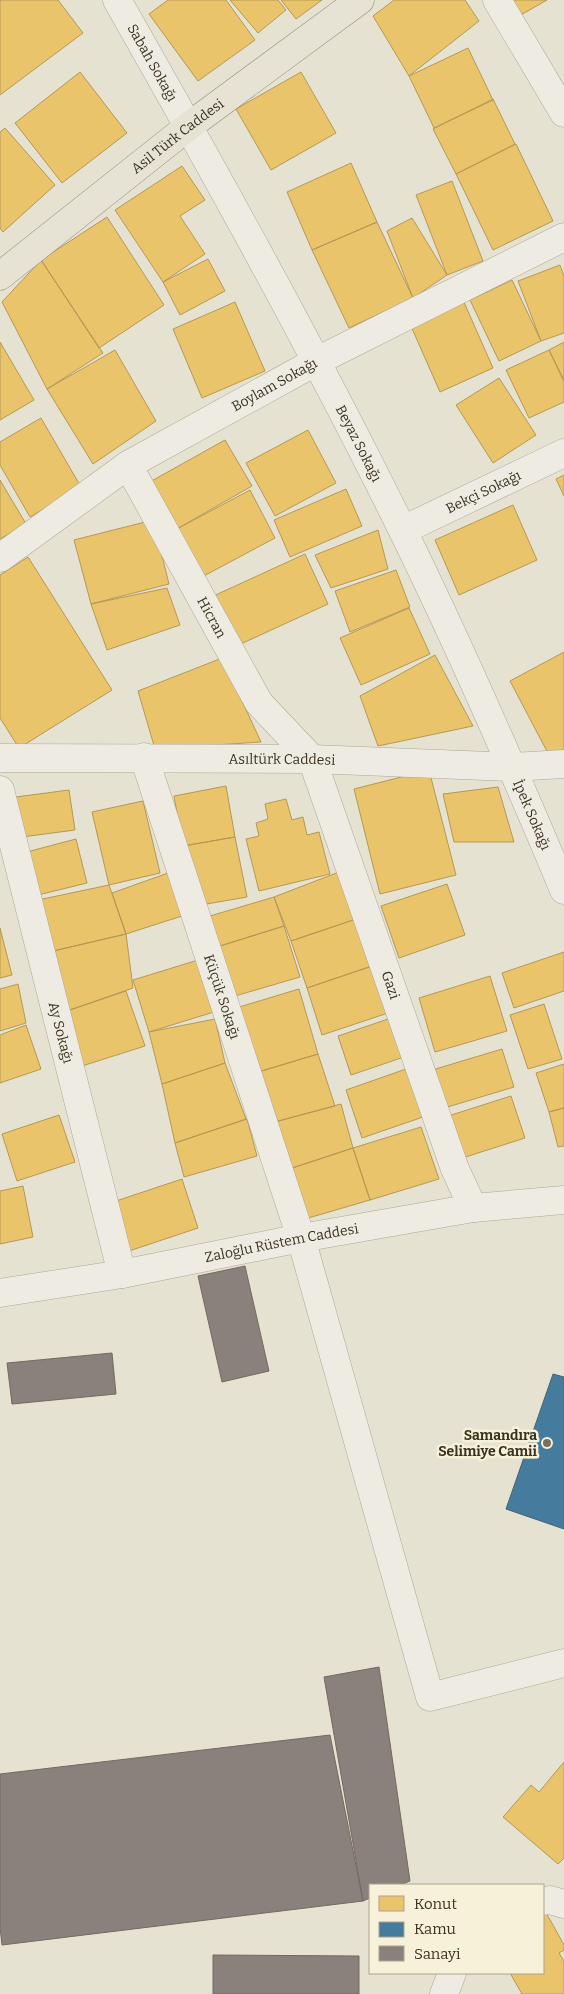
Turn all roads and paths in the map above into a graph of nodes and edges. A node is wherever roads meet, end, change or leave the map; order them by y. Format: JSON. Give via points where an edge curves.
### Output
{"nodes":[{"id":1,"x":117,"y":0,"type":"edge"},
{"id":2,"x":360,"y":0,"type":"edge"},
{"id":3,"x":497,"y":0,"type":"edge"},
{"id":4,"x":564,"y":113,"type":"edge"},
{"id":5,"x":189,"y":126,"type":"junction"},
{"id":6,"x":564,"y":237,"type":"edge"},
{"id":7,"x":0,"y":276,"type":"edge"},
{"id":8,"x":317,"y":361,"type":"junction"},
{"id":9,"x":564,"y":453,"type":"edge"},
{"id":10,"x":128,"y":465,"type":"junction"},
{"id":11,"x":403,"y":530,"type":"junction"},
{"id":12,"x":0,"y":558,"type":"edge"},
{"id":13,"x":144,"y":757,"type":"junction"},
{"id":14,"x":0,"y":758,"type":"edge"},
{"id":15,"x":312,"y":759,"type":"junction"},
{"id":16,"x":564,"y":764,"type":"edge"},
{"id":17,"x":513,"y":767,"type":"junction"},
{"id":18,"x":0,"y":790,"type":"edge"},
{"id":19,"x":564,"y":890,"type":"edge"},
{"id":20,"x":564,"y":1200,"type":"edge"},
{"id":21,"x":473,"y":1208,"type":"junction"},
{"id":22,"x":301,"y":1238,"type":"junction"},
{"id":23,"x":122,"y":1274,"type":"junction"},
{"id":24,"x":0,"y":1293,"type":"edge"},
{"id":25,"x":564,"y":1663,"type":"edge"},
{"id":26,"x":544,"y":1901,"type":"edge"},
{"id":27,"x":564,"y":1904,"type":"edge"},
{"id":28,"x":452,"y":1974,"type":"edge"},
{"id":29,"x":444,"y":1994,"type":"edge"}],
"edges":[{"from":1,"to":5,"type":"street","name":"Sabah Sokağı"},
{"from":2,"to":5,"type":"main road","name":"Asil Türk Caddesi"},
{"from":3,"to":4,"type":"street"},
{"from":5,"to":7,"type":"main road","name":"Asil Türk Caddesi"},
{"from":5,"to":8,"type":"street","name":"Beyaz Sokağı"},
{"from":6,"to":8,"type":"street","name":"Boylam Sokağı"},
{"from":8,"to":10,"type":"street","name":"Boylam Sokağı"},
{"from":8,"to":11,"type":"street","name":"Beyaz Sokağı"},
{"from":9,"to":11,"type":"street","name":"Bekçi Sokağı"},
{"from":10,"to":12,"type":"street","name":"Boylam Sokağı"},
{"from":10,"to":15,"type":"street","name":"Hicran","via":[[258,703]]},
{"from":11,"to":17,"type":"street","name":"Beyaz Sokağı"},
{"from":13,"to":14,"type":"street","name":"Asıltürk Caddesi"},
{"from":13,"to":15,"type":"street","name":"Asıltürk Caddesi"},
{"from":13,"to":22,"type":"street","name":"Küçük Sokağı"},
{"from":15,"to":17,"type":"street","name":"Asıltürk Caddesi"},
{"from":15,"to":21,"type":"street","name":"Gazi","via":[[455,1169]]},
{"from":16,"to":17,"type":"street","name":"Asıltürk Caddesi"},
{"from":17,"to":19,"type":"street","name":"İpek Sokağı"},
{"from":18,"to":23,"type":"street","name":"Ay Sokağı"},
{"from":20,"to":21,"type":"street","name":"Zaloğlu Rüstem Caddesi"},
{"from":21,"to":22,"type":"street","name":"Zaloğlu Rüstem Caddesi"},
{"from":22,"to":23,"type":"street","name":"Zaloğlu Rüstem Caddesi"},
{"from":22,"to":25,"type":"street","name":"Küçük Sokağı","via":[[430,1697]]},
{"from":23,"to":24,"type":"street","name":"Zaloğlu Rüstem Caddesi"},
{"from":26,"to":27,"type":"street"},
{"from":28,"to":29,"type":"street"}]}
